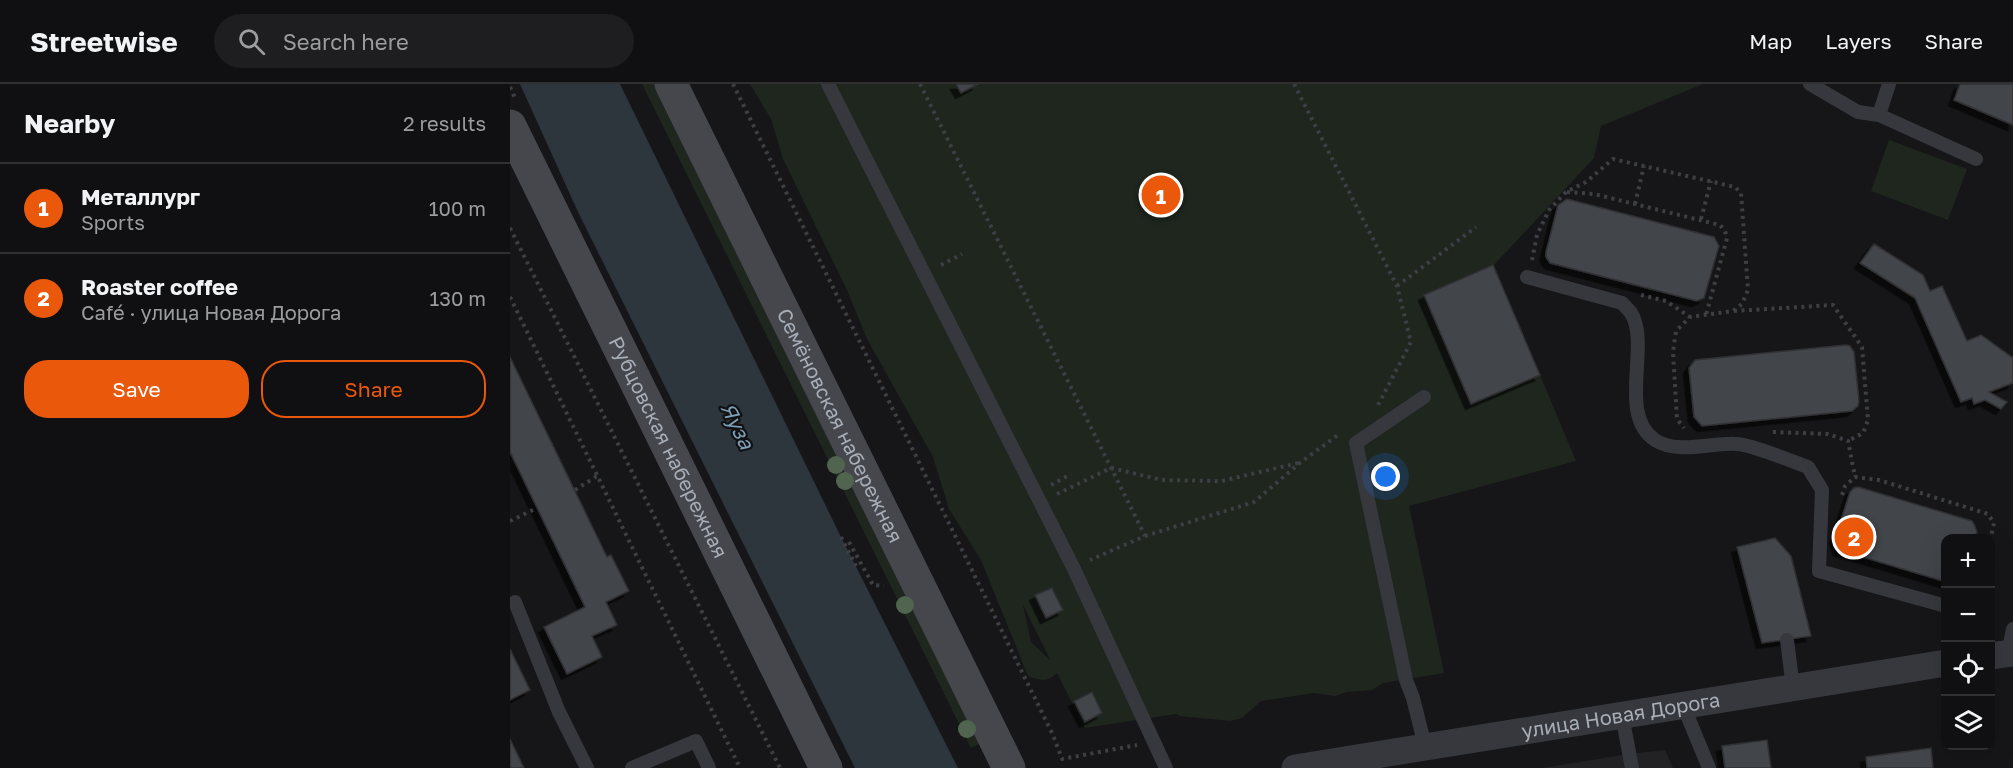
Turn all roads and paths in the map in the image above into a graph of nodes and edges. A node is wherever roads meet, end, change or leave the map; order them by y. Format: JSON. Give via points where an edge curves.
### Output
{"nodes":[{"id":1,"x":671,"y":84,"type":"edge"},
{"id":2,"x":733,"y":84,"type":"edge"},
{"id":3,"x":828,"y":84,"type":"edge"},
{"id":4,"x":920,"y":84,"type":"edge"},
{"id":5,"x":1294,"y":84,"type":"edge"},
{"id":6,"x":1810,"y":84,"type":"edge"},
{"id":7,"x":1888,"y":84,"type":"edge"},
{"id":8,"x":1879,"y":115,"type":"junction"},
{"id":9,"x":511,"y":131,"type":"edge"},
{"id":10,"x":1976,"y":159,"type":"dead end"},
{"id":11,"x":1644,"y":166,"type":"junction"},
{"id":12,"x":1711,"y":181,"type":"junction"},
{"id":13,"x":1566,"y":192,"type":"junction"},
{"id":14,"x":1635,"y":204,"type":"junction"},
{"id":15,"x":1701,"y":219,"type":"junction"},
{"id":16,"x":1476,"y":227,"type":"dead end"},
{"id":17,"x":510,"y":228,"type":"edge"},
{"id":18,"x":1527,"y":277,"type":"joint"},
{"id":19,"x":1397,"y":286,"type":"junction"},
{"id":20,"x":511,"y":300,"type":"edge"},
{"id":21,"x":1733,"y":311,"type":"junction"},
{"id":22,"x":1706,"y":315,"type":"junction"},
{"id":23,"x":1424,"y":397,"type":"dead end"},
{"id":24,"x":1377,"y":407,"type":"dead end"},
{"id":25,"x":1686,"y":431,"type":"dead end"},
{"id":26,"x":1762,"y":432,"type":"dead end"},
{"id":27,"x":1339,"y":435,"type":"dead end"},
{"id":28,"x":1848,"y":441,"type":"junction"},
{"id":29,"x":1301,"y":462,"type":"junction"},
{"id":30,"x":1111,"y":468,"type":"junction"},
{"id":31,"x":597,"y":476,"type":"junction"},
{"id":32,"x":1855,"y":477,"type":"junction"},
{"id":33,"x":574,"y":490,"type":"dead end"},
{"id":34,"x":1842,"y":496,"type":"dead end"},
{"id":35,"x":1040,"y":503,"type":"junction"},
{"id":36,"x":537,"y":508,"type":"dead end"},
{"id":37,"x":510,"y":521,"type":"edge"},
{"id":38,"x":1992,"y":534,"type":"edge"},
{"id":39,"x":1145,"y":536,"type":"junction"},
{"id":40,"x":841,"y":537,"type":"dead end"},
{"id":41,"x":849,"y":542,"type":"dead end"},
{"id":42,"x":856,"y":566,"type":"dead end"},
{"id":43,"x":1074,"y":569,"type":"junction"},
{"id":44,"x":884,"y":586,"type":"dead end"},
{"id":45,"x":512,"y":599,"type":"edge"},
{"id":46,"x":1941,"y":605,"type":"edge"},
{"id":47,"x":1787,"y":640,"type":"dead end"},
{"id":48,"x":1941,"y":664,"type":"edge"},
{"id":49,"x":1793,"y":688,"type":"junction"},
{"id":50,"x":1683,"y":705,"type":"junction"},
{"id":51,"x":1622,"y":715,"type":"junction"},
{"id":52,"x":1154,"y":742,"type":"junction"},
{"id":53,"x":1425,"y":746,"type":"junction"},
{"id":54,"x":1383,"y":761,"type":"edge"},
{"id":55,"x":587,"y":768,"type":"edge"},
{"id":56,"x":632,"y":768,"type":"edge"},
{"id":57,"x":710,"y":768,"type":"edge"},
{"id":58,"x":740,"y":768,"type":"edge"},
{"id":59,"x":780,"y":768,"type":"edge"},
{"id":60,"x":826,"y":768,"type":"edge"},
{"id":61,"x":1009,"y":768,"type":"edge"},
{"id":62,"x":1166,"y":768,"type":"edge"},
{"id":63,"x":1295,"y":768,"type":"edge"},
{"id":64,"x":1632,"y":768,"type":"edge"},
{"id":65,"x":1709,"y":768,"type":"edge"}],
"edges":[{"from":1,"to":61,"type":"main road","name":"Семёновская набережная"},
{"from":2,"to":52,"type":"path","via":[[1062,759]]},
{"from":3,"to":35,"type":"lane"},
{"from":4,"to":30,"type":"path"},
{"from":5,"to":19,"type":"path"},
{"from":6,"to":8,"type":"lane","via":[[1858,112]]},
{"from":7,"to":8,"type":"lane"},
{"from":8,"to":10,"type":"lane"},
{"from":9,"to":60,"type":"main road","name":"Рубцовская набережная"},
{"from":11,"to":12,"type":"path"},
{"from":11,"to":13,"type":"path","via":[[1613,159],[1586,182]]},
{"from":11,"to":14,"type":"path"},
{"from":12,"to":15,"type":"path"},
{"from":12,"to":21,"type":"path","via":[[1735,187],[1741,194],[1748,290],[1742,304]]},
{"from":13,"to":14,"type":"path"},
{"from":13,"to":18,"type":"path","via":[[1549,210],[1537,235]]},
{"from":14,"to":15,"type":"path"},
{"from":15,"to":22,"type":"path","via":[[1720,225],[1726,238]]},
{"from":16,"to":19,"type":"path"},
{"from":17,"to":59,"type":"path"},
{"from":18,"to":46,"type":"lane","via":[[1622,303],[1632,314],[1637,330],[1636,408],[1643,428],[1655,440],[1671,447],[1739,443],[1808,467],[1822,490],[1819,571]]},
{"from":19,"to":24,"type":"path","via":[[1411,342]]},
{"from":20,"to":31,"type":"path"},
{"from":21,"to":22,"type":"path"},
{"from":21,"to":28,"type":"path","via":[[1833,305],[1862,347],[1868,420],[1863,433]]},
{"from":22,"to":25,"type":"path","via":[[1690,316],[1676,331],[1673,352],[1677,419]]},
{"from":23,"to":53,"type":"lane","via":[[1356,443],[1406,680]]},
{"from":26,"to":28,"type":"path","via":[[1828,434]]},
{"from":27,"to":29,"type":"path"},
{"from":28,"to":32,"type":"path"},
{"from":29,"to":30,"type":"path","via":[[1222,481],[1162,480]]},
{"from":29,"to":39,"type":"path","via":[[1254,502]]},
{"from":30,"to":35,"type":"path"},
{"from":30,"to":39,"type":"path"},
{"from":31,"to":33,"type":"path"},
{"from":31,"to":58,"type":"path"},
{"from":32,"to":34,"type":"path","via":[[1845,486]]},
{"from":32,"to":38,"type":"path","via":[[1879,480],[1988,514],[1994,523]]},
{"from":35,"to":43,"type":"lane"},
{"from":36,"to":37,"type":"path"},
{"from":39,"to":43,"type":"path"},
{"from":40,"to":42,"type":"path"},
{"from":41,"to":44,"type":"path","via":[[873,585]]},
{"from":43,"to":52,"type":"lane"},
{"from":45,"to":55,"type":"lane"},
{"from":47,"to":49,"type":"lane"},
{"from":48,"to":49,"type":"street","name":"улица Новая Дорога"},
{"from":49,"to":50,"type":"street","name":"улица Новая Дорога"},
{"from":50,"to":51,"type":"street","name":"улица Новая Дорога"},
{"from":50,"to":65,"type":"lane"},
{"from":51,"to":53,"type":"street","name":"улица Новая Дорога"},
{"from":51,"to":64,"type":"lane"},
{"from":52,"to":62,"type":"lane"},
{"from":53,"to":54,"type":"street","name":"улица Новая Дорога"},
{"from":54,"to":63,"type":"street","name":"улица Новая Дорога"},
{"from":56,"to":57,"type":"lane","via":[[696,741]]}]}
